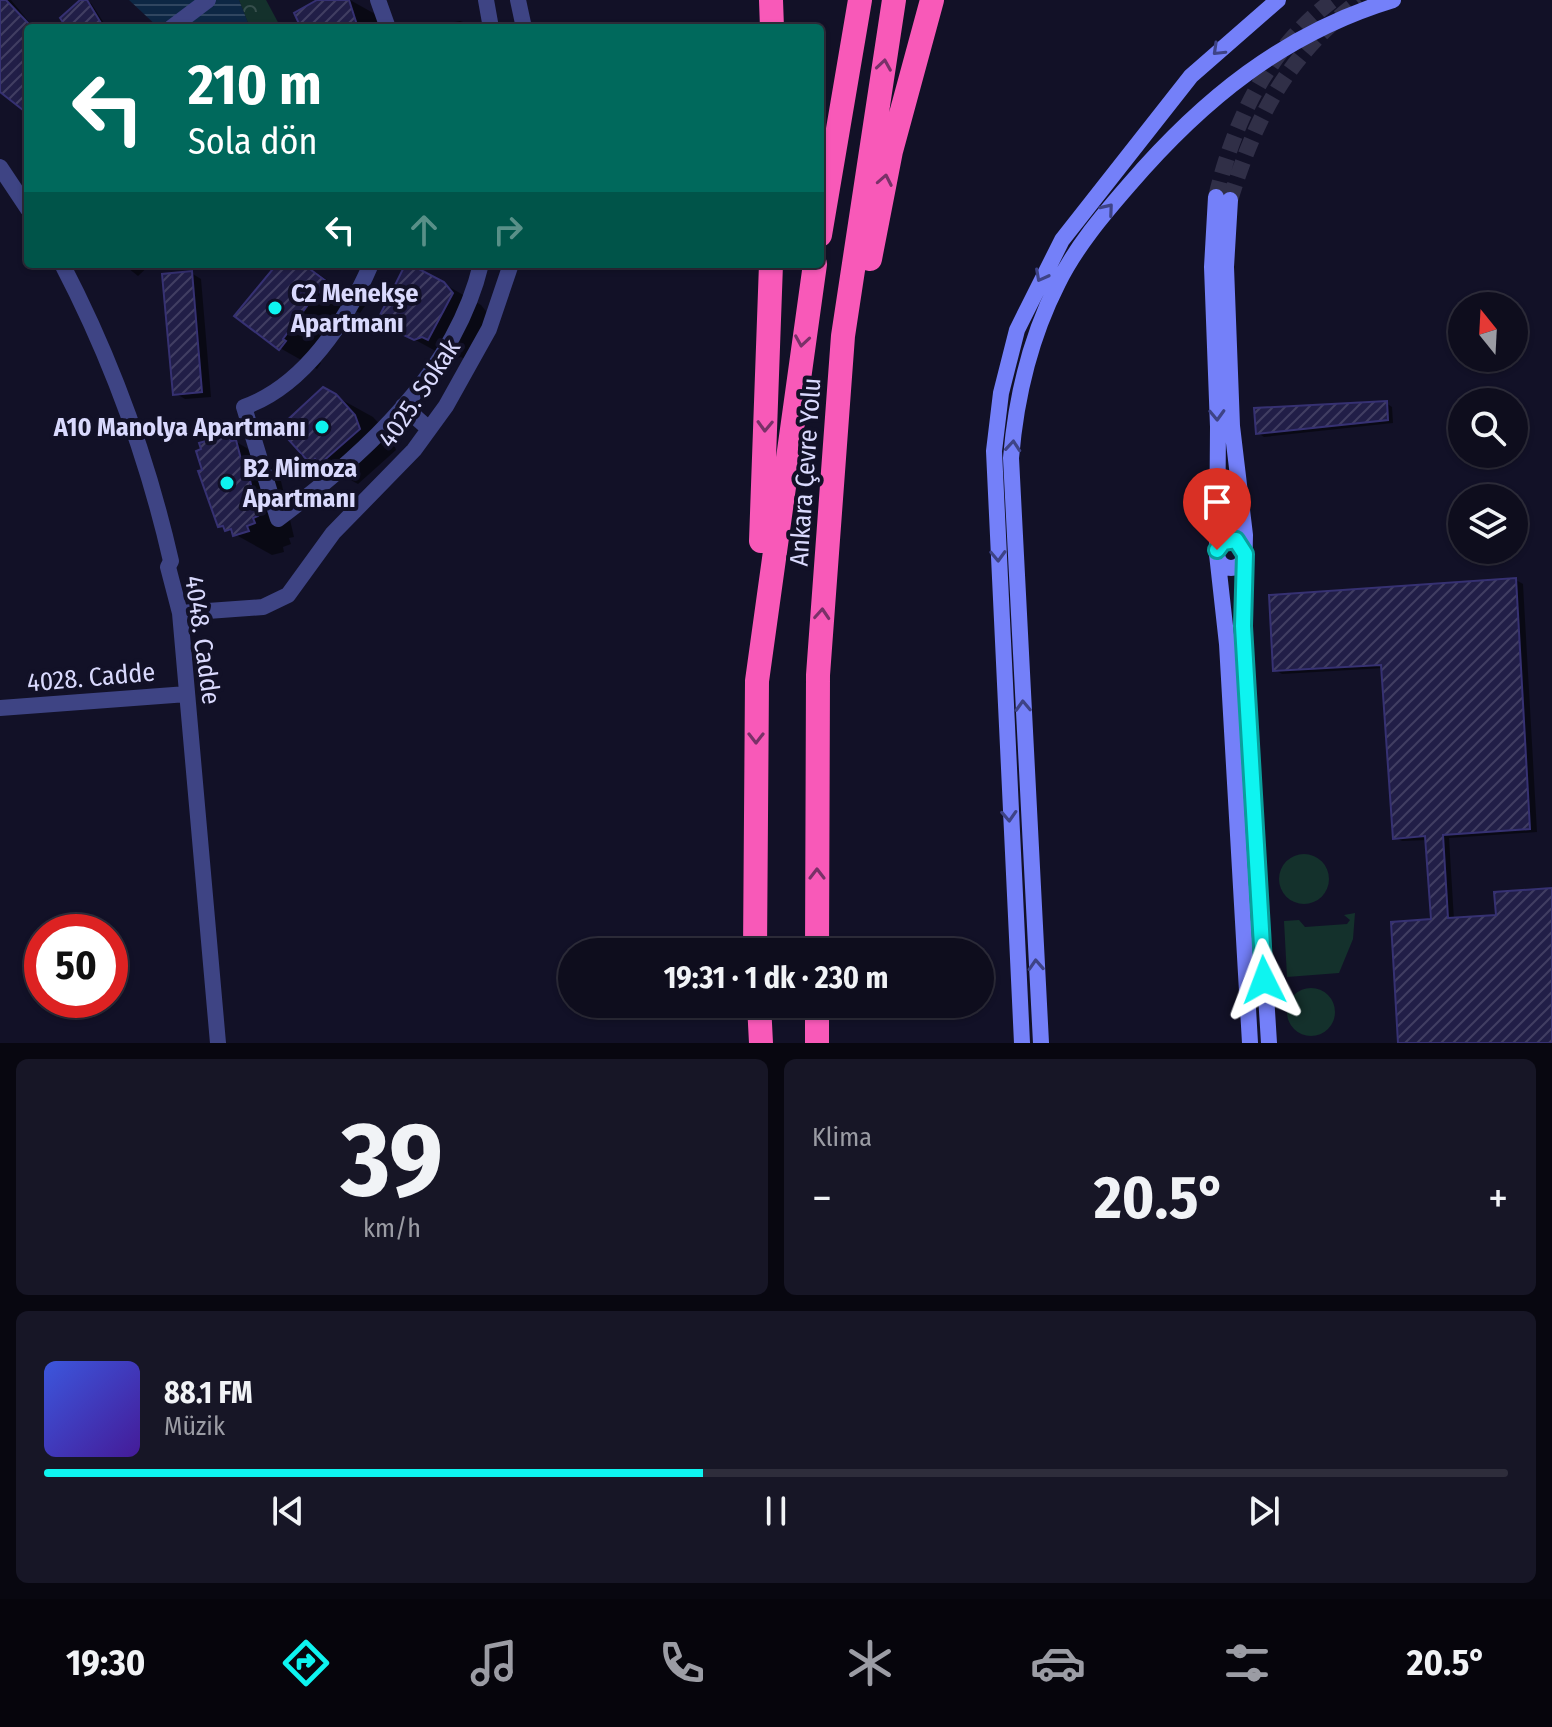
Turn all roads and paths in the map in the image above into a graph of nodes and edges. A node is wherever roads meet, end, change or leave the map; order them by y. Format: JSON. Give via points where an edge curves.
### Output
{"nodes":[{"id":1,"x":208,"y":0,"type":"edge"},
{"id":2,"x":378,"y":0,"type":"edge"},
{"id":3,"x":486,"y":0,"type":"edge"},
{"id":4,"x":518,"y":0,"type":"edge"},
{"id":5,"x":771,"y":0,"type":"edge"},
{"id":6,"x":860,"y":0,"type":"edge"},
{"id":7,"x":894,"y":0,"type":"edge"},
{"id":8,"x":932,"y":0,"type":"edge"},
{"id":9,"x":1278,"y":0,"type":"edge"},
{"id":10,"x":1393,"y":0,"type":"edge"},
{"id":11,"x":177,"y":24,"type":"edge"},
{"id":12,"x":387,"y":24,"type":"edge"},
{"id":13,"x":490,"y":24,"type":"edge"},
{"id":14,"x":523,"y":24,"type":"edge"},
{"id":15,"x":772,"y":24,"type":"edge"},
{"id":16,"x":0,"y":167,"type":"edge"},
{"id":17,"x":24,"y":203,"type":"edge"},
{"id":18,"x":824,"y":212,"type":"edge"},
{"id":19,"x":64,"y":268,"type":"edge"},
{"id":20,"x":369,"y":268,"type":"edge"},
{"id":21,"x":479,"y":268,"type":"edge"},
{"id":22,"x":510,"y":268,"type":"edge"},
{"id":23,"x":771,"y":268,"type":"edge"},
{"id":24,"x":814,"y":268,"type":"edge"},
{"id":25,"x":843,"y":336,"type":"junction"},
{"id":26,"x":403,"y":406,"type":"junction"},
{"id":27,"x":429,"y":429,"type":"junction"},
{"id":28,"x":1217,"y":554,"type":"junction"},
{"id":29,"x":1245,"y":554,"type":"junction"},
{"id":30,"x":180,"y":613,"type":"junction"},
{"id":31,"x":757,"y":681,"type":"junction"},
{"id":32,"x":187,"y":694,"type":"junction"},
{"id":33,"x":0,"y":708,"type":"edge"},
{"id":34,"x":755,"y":938,"type":"edge"},
{"id":35,"x":817,"y":938,"type":"edge"},
{"id":36,"x":760,"y":1018,"type":"edge"},
{"id":37,"x":817,"y":1018,"type":"edge"},
{"id":38,"x":218,"y":1043,"type":"edge"},
{"id":39,"x":761,"y":1043,"type":"edge"},
{"id":40,"x":817,"y":1043,"type":"edge"},
{"id":41,"x":1022,"y":1043,"type":"edge"},
{"id":42,"x":1041,"y":1043,"type":"edge"},
{"id":43,"x":1250,"y":1043,"type":"edge"},
{"id":44,"x":1269,"y":1043,"type":"edge"}],
"edges":[{"from":1,"to":11,"type":"street"},
{"from":2,"to":12,"type":"street"},
{"from":3,"to":13,"type":"street"},
{"from":4,"to":14,"type":"street"},
{"from":5,"to":15,"type":"highway"},
{"from":6,"to":18,"type":"highway"},
{"from":25,"to":7,"type":"highway","name":"Ankara Çevre Yolu","one_way":true},
{"from":25,"to":8,"type":"highway","one_way":true,"via":[[870,259],[891,151]]},
{"from":9,"to":41,"type":"main road","one_way":true,"via":[[1191,76],[1079,216],[1038,280],[1007,361],[994,451]]},
{"from":42,"to":10,"type":"main road","one_way":true,"via":[[1011,458],[1020,390],[1035,339],[1056,286],[1094,226],[1200,107],[1286,46],[1341,18]]},
{"from":16,"to":17,"type":"street"},
{"from":19,"to":30,"type":"street","name":"4048. Cadde","via":[[131,414],[154,489]]},
{"from":20,"to":26,"type":"street","via":[[305,368],[244,407],[278,519],[337,473]]},
{"from":21,"to":26,"type":"street","via":[[456,327]]},
{"from":22,"to":27,"type":"street","name":"4025. Sokak","via":[[484,339]]},
{"from":23,"to":31,"type":"highway","one_way":true},
{"from":24,"to":31,"type":"highway","name":"Ankara Çevre Yolu","one_way":true},
{"from":35,"to":25,"type":"highway","name":"Ankara Çevre Yolu","one_way":true,"via":[[818,675]]},
{"from":26,"to":27,"type":"street"},
{"from":27,"to":30,"type":"street","name":"4025. Sokak","via":[[333,533],[288,595],[263,607]]},
{"from":28,"to":29,"type":"main road","via":[[1223,542],[1231,540],[1243,546]]},
{"from":29,"to":28,"type":"main road","one_way":true,"via":[[1232,426],[1223,199],[1212,267]]},
{"from":28,"to":43,"type":"main road"},
{"from":29,"to":44,"type":"main road","via":[[1243,626]]},
{"from":30,"to":32,"type":"street","name":"4048. Cadde"},
{"from":31,"to":34,"type":"highway","name":"Ankara Çevre Yolu","one_way":true},
{"from":32,"to":33,"type":"street","name":"4028. Cadde"},
{"from":32,"to":38,"type":"street","name":"4048. Cadde"},
{"from":36,"to":39,"type":"highway"},
{"from":37,"to":40,"type":"highway"}]}
